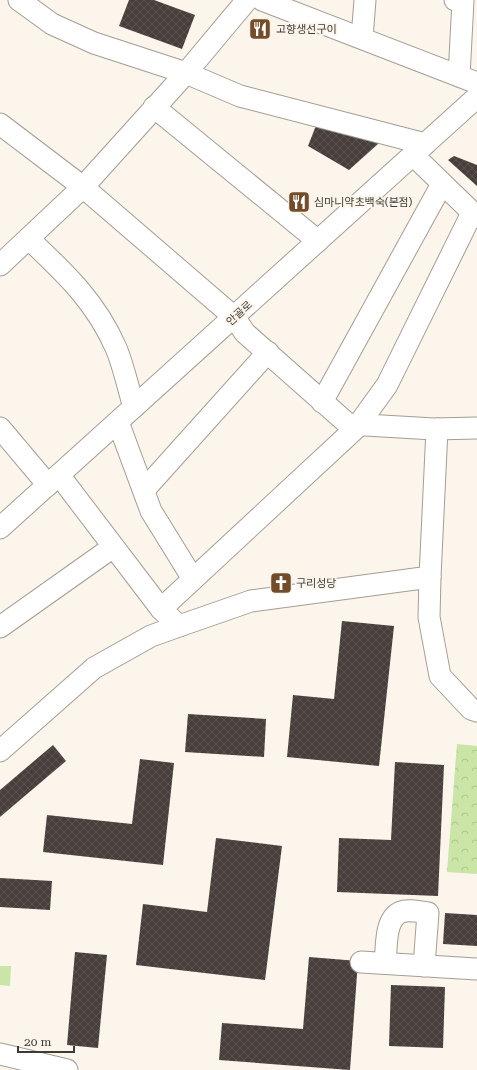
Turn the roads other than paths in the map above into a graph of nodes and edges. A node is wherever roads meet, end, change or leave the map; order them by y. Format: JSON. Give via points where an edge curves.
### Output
{"nodes":[{"id":1,"x":18,"y":0,"type":"edge"},
{"id":2,"x":247,"y":0,"type":"edge"},
{"id":3,"x":262,"y":0,"type":"edge"},
{"id":4,"x":365,"y":0,"type":"edge"},
{"id":5,"x":455,"y":0,"type":"edge"},
{"id":6,"x":362,"y":38,"type":"junction"},
{"id":7,"x":186,"y":73,"type":"junction"},
{"id":8,"x":468,"y":80,"type":"edge"},
{"id":9,"x":477,"y":97,"type":"edge"},
{"id":10,"x":154,"y":107,"type":"junction"},
{"id":11,"x":0,"y":124,"type":"edge"},
{"id":12,"x":419,"y":149,"type":"junction"},
{"id":13,"x":442,"y":184,"type":"junction"},
{"id":14,"x":83,"y":187,"type":"junction"},
{"id":15,"x":475,"y":215,"type":"edge"},
{"id":16,"x":28,"y":239,"type":"junction"},
{"id":17,"x":318,"y":241,"type":"junction"},
{"id":18,"x":3,"y":256,"type":"edge"},
{"id":19,"x":234,"y":317,"type":"junction"},
{"id":20,"x":268,"y":352,"type":"junction"},
{"id":21,"x":322,"y":402,"type":"junction"},
{"id":22,"x":134,"y":407,"type":"junction"},
{"id":23,"x":118,"y":422,"type":"junction"},
{"id":24,"x":358,"y":424,"type":"junction"},
{"id":25,"x":0,"y":428,"type":"edge"},
{"id":26,"x":477,"y":428,"type":"edge"},
{"id":27,"x":437,"y":429,"type":"junction"},
{"id":28,"x":53,"y":480,"type":"junction"},
{"id":29,"x":144,"y":490,"type":"junction"},
{"id":30,"x":0,"y":528,"type":"edge"},
{"id":31,"x":113,"y":547,"type":"junction"},
{"id":32,"x":430,"y":577,"type":"junction"},
{"id":33,"x":193,"y":579,"type":"junction"},
{"id":34,"x":161,"y":609,"type":"junction"},
{"id":35,"x":179,"y":626,"type":"junction"},
{"id":36,"x":0,"y":627,"type":"edge"},
{"id":37,"x":477,"y":711,"type":"edge"},
{"id":38,"x":0,"y":751,"type":"edge"},
{"id":39,"x":361,"y":962,"type":"dead end"},
{"id":40,"x":385,"y":963,"type":"junction"},
{"id":41,"x":424,"y":966,"type":"junction"},
{"id":42,"x":477,"y":969,"type":"edge"},
{"id":43,"x":0,"y":1054,"type":"edge"},
{"id":44,"x":67,"y":1070,"type":"edge"}],
"edges":[{"from":1,"to":7,"type":"street","via":[[52,24],[94,42]]},
{"from":2,"to":7,"type":"street"},
{"from":3,"to":6,"type":"street"},
{"from":4,"to":6,"type":"street"},
{"from":5,"to":8,"type":"street","via":[[463,1]]},
{"from":6,"to":8,"type":"street"},
{"from":7,"to":10,"type":"street"},
{"from":7,"to":12,"type":"street","via":[[240,96]]},
{"from":9,"to":12,"type":"street","name":"안골로"},
{"from":10,"to":14,"type":"street"},
{"from":10,"to":17,"type":"street"},
{"from":11,"to":14,"type":"street"},
{"from":12,"to":13,"type":"street"},
{"from":12,"to":17,"type":"street","name":"안골로"},
{"from":13,"to":15,"type":"street"},
{"from":13,"to":21,"type":"street"},
{"from":14,"to":16,"type":"street"},
{"from":14,"to":19,"type":"street"},
{"from":15,"to":24,"type":"street","via":[[387,385]]},
{"from":16,"to":18,"type":"street"},
{"from":16,"to":22,"type":"street","via":[[69,277],[93,306],[117,349]]},
{"from":17,"to":19,"type":"street","name":"안골로"},
{"from":19,"to":20,"type":"street","via":[[245,332]]},
{"from":19,"to":22,"type":"street","name":"안골로"},
{"from":20,"to":21,"type":"street"},
{"from":20,"to":29,"type":"street"},
{"from":21,"to":24,"type":"street","via":[[348,424]]},
{"from":22,"to":23,"type":"street","name":"안골로"},
{"from":23,"to":28,"type":"street","name":"안골로"},
{"from":23,"to":29,"type":"street"},
{"from":24,"to":27,"type":"street"},
{"from":24,"to":33,"type":"street"},
{"from":25,"to":28,"type":"street"},
{"from":26,"to":27,"type":"street"},
{"from":27,"to":32,"type":"street"},
{"from":28,"to":30,"type":"street","name":"안골로"},
{"from":28,"to":31,"type":"street"},
{"from":29,"to":33,"type":"street","via":[[152,511]]},
{"from":31,"to":34,"type":"street"},
{"from":31,"to":36,"type":"street"},
{"from":32,"to":35,"type":"street","via":[[251,601]]},
{"from":32,"to":37,"type":"street","via":[[428,617],[440,676]]},
{"from":33,"to":34,"type":"street"},
{"from":34,"to":35,"type":"street"},
{"from":35,"to":38,"type":"street","via":[[152,636],[94,668]]},
{"from":39,"to":40,"type":"street"},
{"from":40,"to":41,"type":"street"},
{"from":40,"to":41,"type":"street","via":[[390,922],[397,915],[407,911],[428,913]]},
{"from":41,"to":42,"type":"street"},
{"from":43,"to":44,"type":"street"}]}
